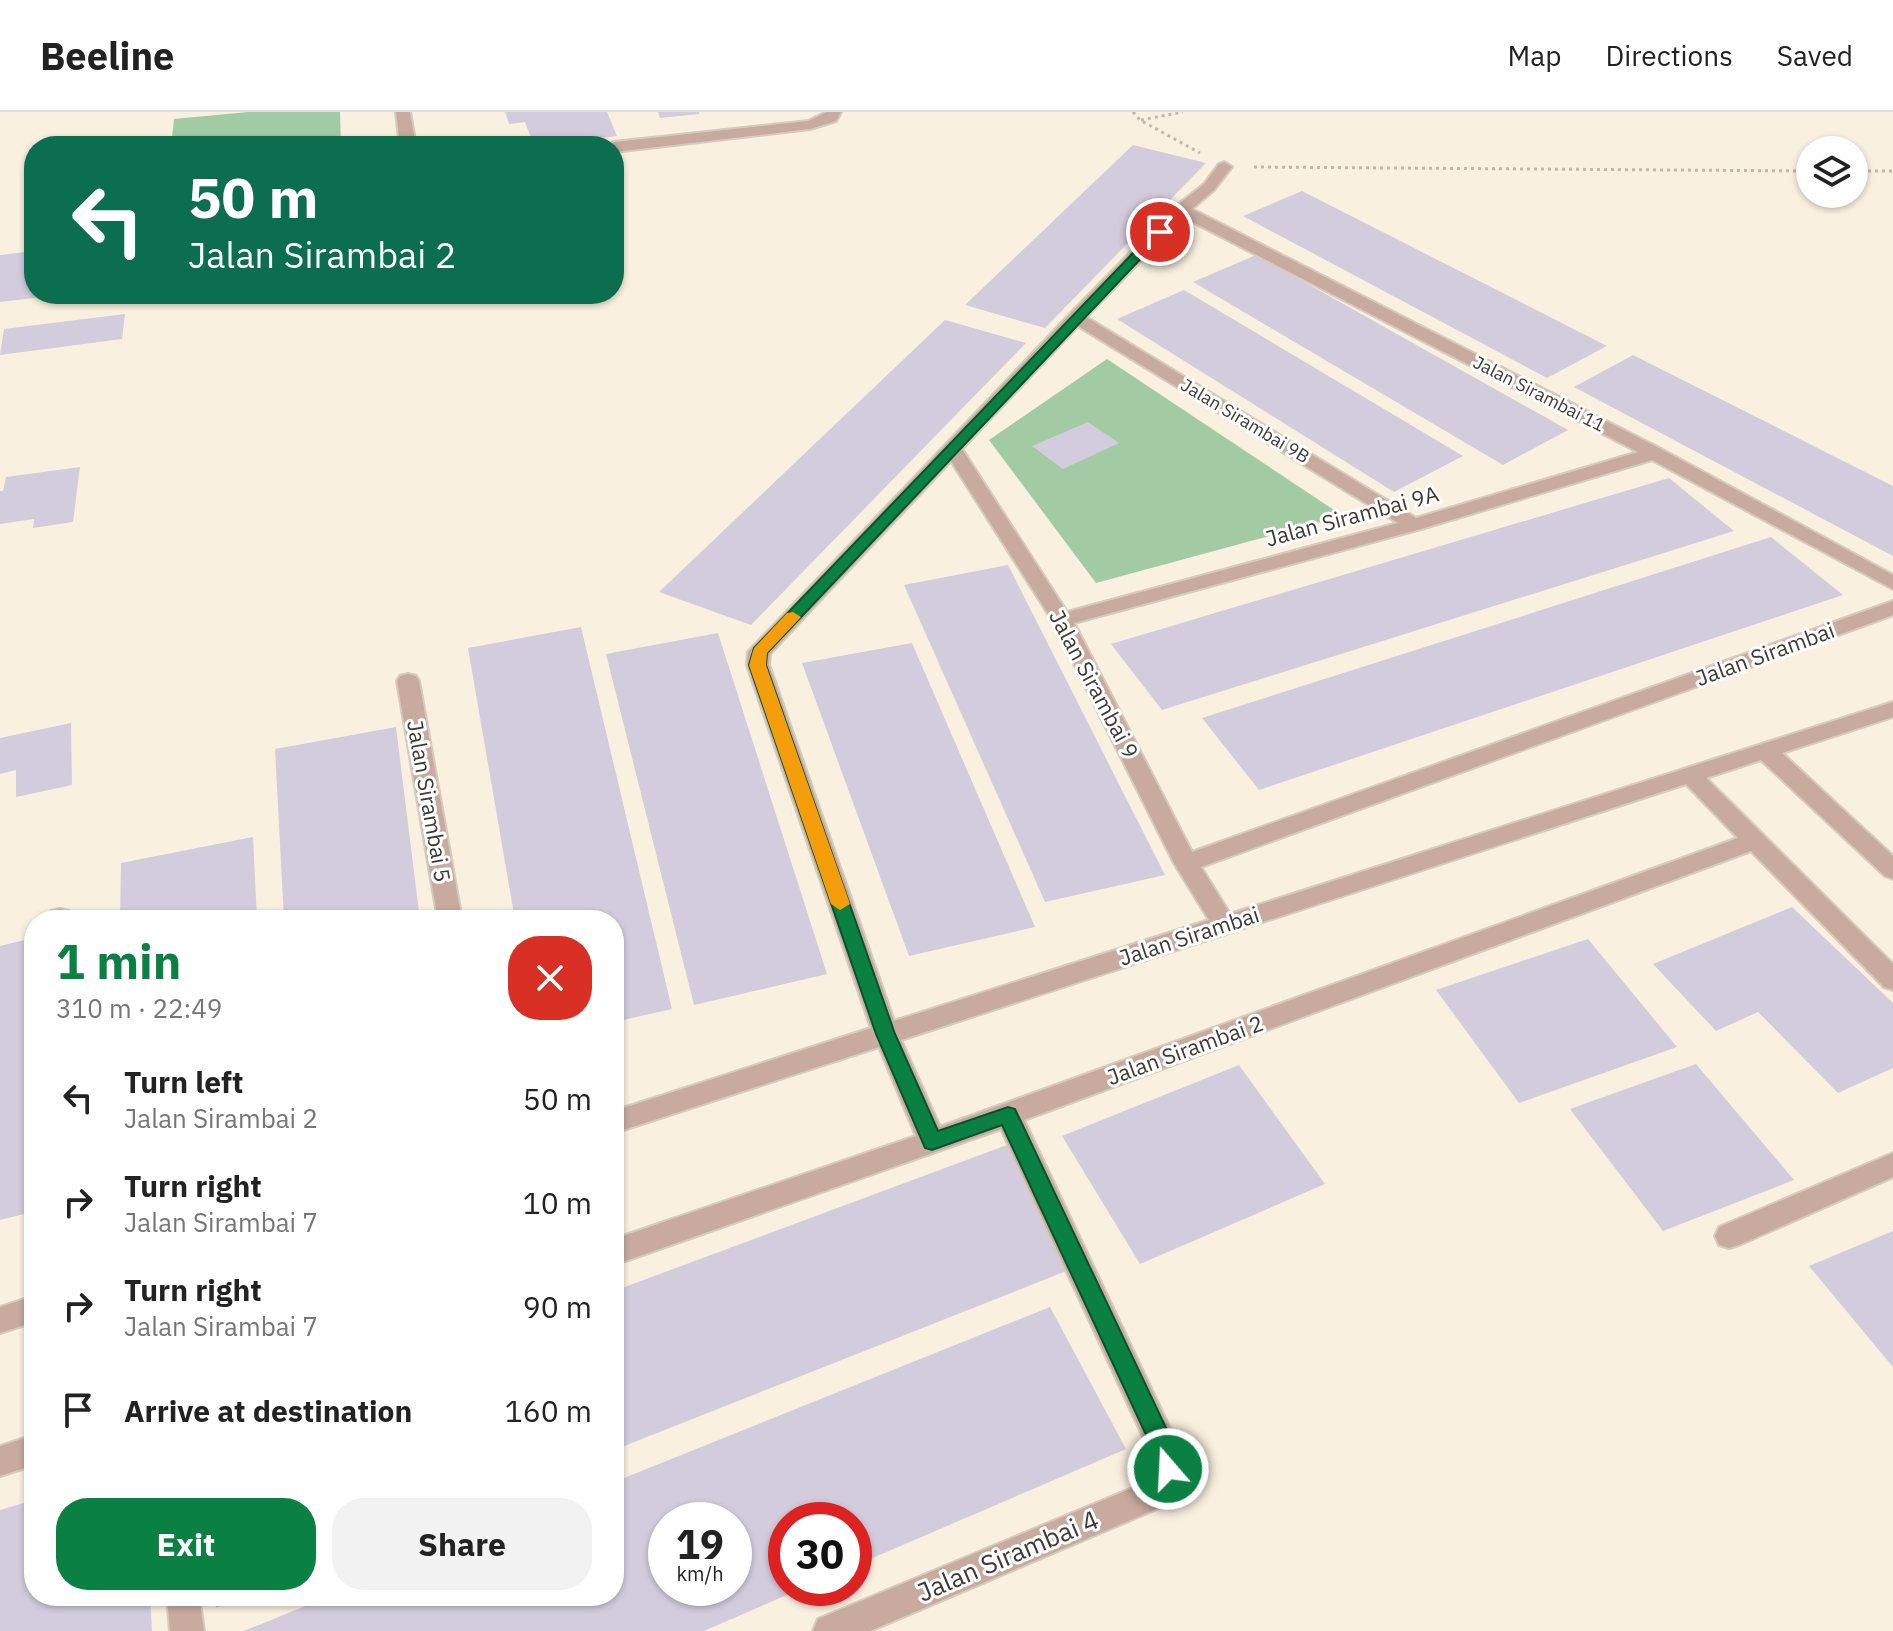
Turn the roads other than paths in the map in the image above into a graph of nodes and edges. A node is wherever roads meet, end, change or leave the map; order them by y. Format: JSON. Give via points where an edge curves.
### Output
{"nodes":[{"id":1,"x":403,"y":112,"type":"edge"},
{"id":2,"x":834,"y":112,"type":"edge"},
{"id":3,"x":407,"y":136,"type":"edge"},
{"id":4,"x":624,"y":146,"type":"edge"},
{"id":5,"x":1224,"y":167,"type":"road end"},
{"id":6,"x":1181,"y":210,"type":"junction"},
{"id":7,"x":1076,"y":318,"type":"junction"},
{"id":8,"x":954,"y":450,"type":"junction"},
{"id":9,"x":1654,"y":453,"type":"junction"},
{"id":10,"x":1414,"y":525,"type":"junction"},
{"id":11,"x":1893,"y":583,"type":"edge"},
{"id":12,"x":1893,"y":608,"type":"edge"},
{"id":13,"x":1062,"y":620,"type":"junction"},
{"id":14,"x":408,"y":681,"type":"dead end"},
{"id":15,"x":1893,"y":709,"type":"edge"},
{"id":16,"x":1765,"y":750,"type":"junction"},
{"id":17,"x":1689,"y":774,"type":"junction"},
{"id":18,"x":1753,"y":841,"type":"junction"},
{"id":19,"x":1186,"y":863,"type":"junction"},
{"id":20,"x":1893,"y":870,"type":"edge"},
{"id":21,"x":448,"y":910,"type":"edge"},
{"id":22,"x":1224,"y":925,"type":"junction"},
{"id":23,"x":1893,"y":980,"type":"edge"},
{"id":24,"x":886,"y":1034,"type":"junction"},
{"id":25,"x":1008,"y":1115,"type":"junction"},
{"id":26,"x":624,"y":1119,"type":"edge"},
{"id":27,"x":932,"y":1141,"type":"junction"},
{"id":28,"x":1893,"y":1165,"type":"edge"},
{"id":29,"x":1729,"y":1236,"type":"dead end"},
{"id":30,"x":624,"y":1249,"type":"edge"},
{"id":31,"x":24,"y":1312,"type":"edge"},
{"id":32,"x":0,"y":1320,"type":"edge"},
{"id":33,"x":24,"y":1453,"type":"edge"},
{"id":34,"x":0,"y":1461,"type":"edge"},
{"id":35,"x":184,"y":1606,"type":"edge"},
{"id":36,"x":187,"y":1631,"type":"edge"},
{"id":37,"x":830,"y":1631,"type":"edge"}],
"edges":[{"from":1,"to":3,"type":"street"},
{"from":2,"to":4,"type":"street","via":[[810,125]]},
{"from":5,"to":6,"type":"street"},
{"from":6,"to":7,"type":"street"},
{"from":6,"to":9,"type":"street","name":"Jalan Sirambai 11"},
{"from":7,"to":8,"type":"street"},
{"from":7,"to":10,"type":"street","name":"Jalan Sirambai 9B"},
{"from":8,"to":13,"type":"street","name":"Jalan Sirambai 9"},
{"from":8,"to":24,"type":"street","via":[[759,652],[758,665]]},
{"from":9,"to":10,"type":"street","name":"Jalan Sirambai 9A"},
{"from":9,"to":11,"type":"street","name":"Jalan Sirambai 11"},
{"from":10,"to":13,"type":"street","name":"Jalan Sirambai 9A"},
{"from":12,"to":19,"type":"street","name":"Jalan Sirambai"},
{"from":13,"to":19,"type":"street","name":"Jalan Sirambai 9"},
{"from":14,"to":21,"type":"street","name":"Jalan Sirambai 5"},
{"from":15,"to":16,"type":"street","name":"Jalan Sirambai"},
{"from":16,"to":17,"type":"street","name":"Jalan Sirambai"},
{"from":16,"to":20,"type":"street"},
{"from":17,"to":18,"type":"street"},
{"from":17,"to":22,"type":"street","name":"Jalan Sirambai"},
{"from":18,"to":23,"type":"street"},
{"from":18,"to":25,"type":"street","name":"Jalan Sirambai 2"},
{"from":19,"to":22,"type":"street","name":"Jalan Sirambai 9"},
{"from":22,"to":24,"type":"street","name":"Jalan Sirambai"},
{"from":24,"to":26,"type":"street","name":"Jalan Sirambai"},
{"from":24,"to":27,"type":"street"},
{"from":25,"to":27,"type":"street","name":"Jalan Sirambai 2"},
{"from":25,"to":37,"type":"street","name":"Jalan Sirambai 4","via":[[1165,1451],[1168,1469],[1162,1485],[1148,1497]]},
{"from":27,"to":30,"type":"street","name":"Jalan Sirambai 2"},
{"from":28,"to":29,"type":"street"},
{"from":31,"to":32,"type":"street"},
{"from":33,"to":34,"type":"street"},
{"from":35,"to":36,"type":"street"}]}
